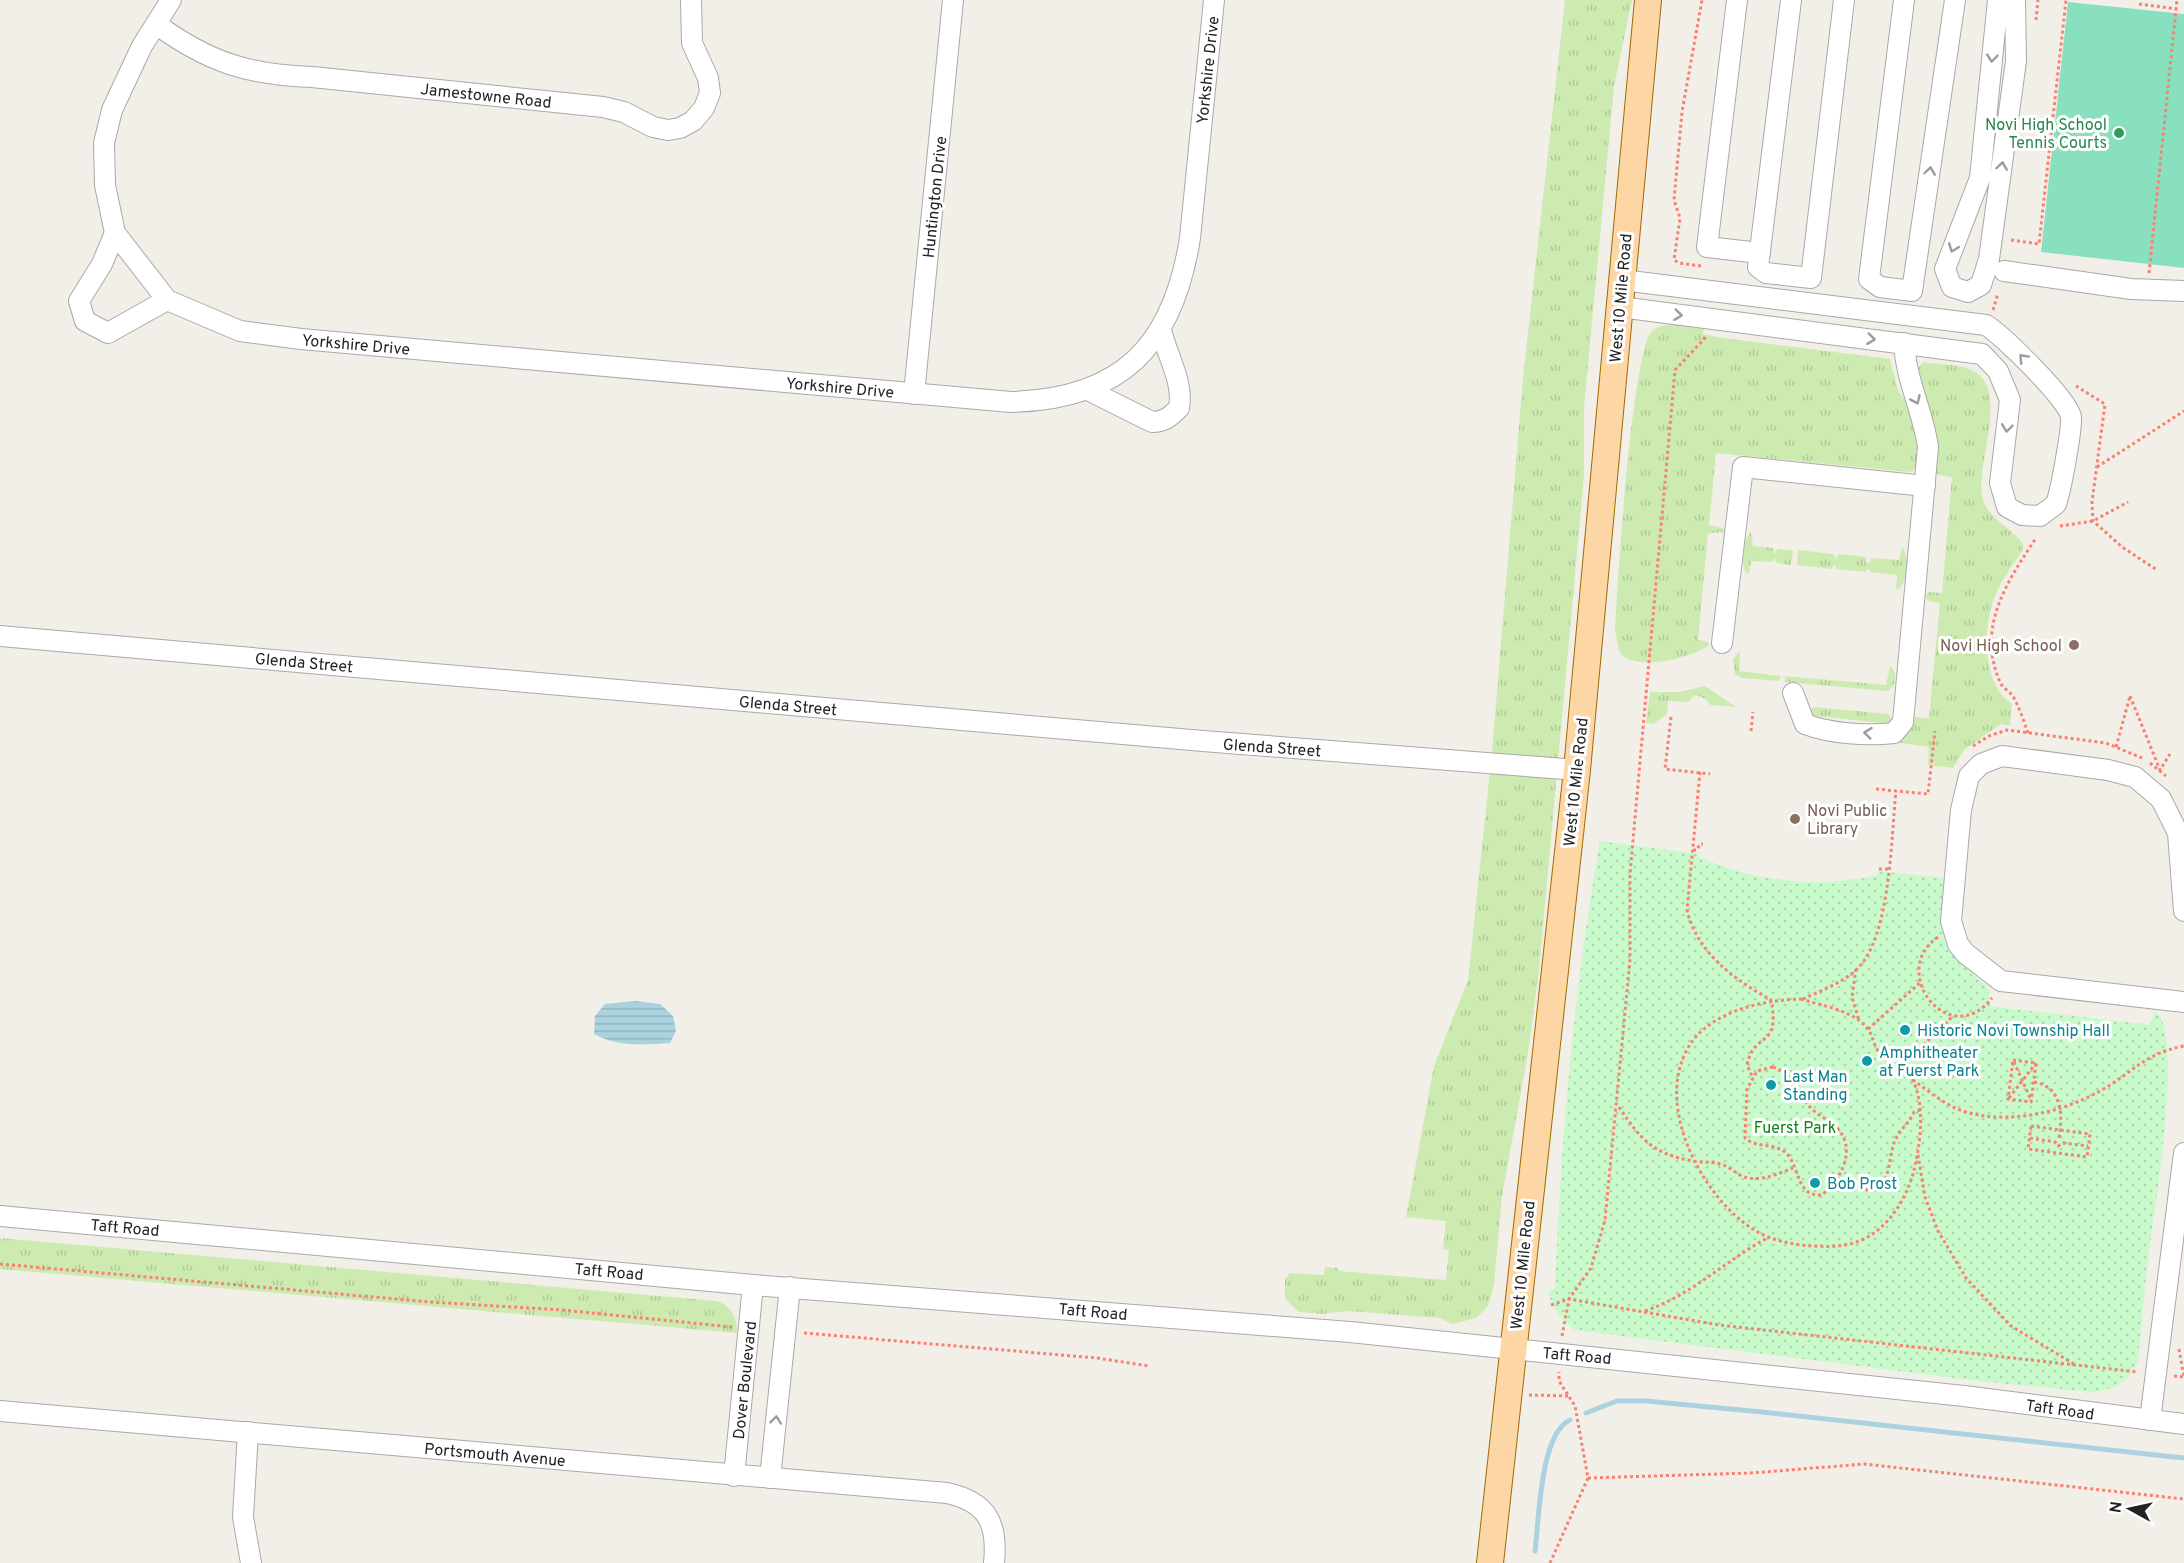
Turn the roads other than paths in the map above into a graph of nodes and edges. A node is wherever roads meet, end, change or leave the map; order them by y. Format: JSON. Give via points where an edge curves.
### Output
{"nodes":[{"id":1,"x":171,"y":0,"type":"edge"},
{"id":2,"x":691,"y":0,"type":"edge"},
{"id":3,"x":953,"y":0,"type":"edge"},
{"id":4,"x":1214,"y":0,"type":"edge"},
{"id":5,"x":1648,"y":0,"type":"edge"},
{"id":6,"x":1737,"y":0,"type":"edge"},
{"id":7,"x":1791,"y":0,"type":"edge"},
{"id":8,"x":1844,"y":0,"type":"edge"},
{"id":9,"x":1904,"y":0,"type":"edge"},
{"id":10,"x":1955,"y":0,"type":"edge"},
{"id":11,"x":1998,"y":0,"type":"edge"},
{"id":12,"x":2015,"y":0,"type":"edge"},
{"id":13,"x":156,"y":24,"type":"junction"},
{"id":14,"x":115,"y":233,"type":"junction"},
{"id":15,"x":1760,"y":253,"type":"junction"},
{"id":16,"x":2004,"y":271,"type":"dead end"},
{"id":17,"x":1622,"y":280,"type":"junction"},
{"id":18,"x":2184,"y":291,"type":"edge"},
{"id":19,"x":167,"y":300,"type":"junction"},
{"id":20,"x":1620,"y":307,"type":"junction"},
{"id":21,"x":1161,"y":330,"type":"junction"},
{"id":22,"x":1904,"y":344,"type":"junction"},
{"id":23,"x":1088,"y":390,"type":"junction"},
{"id":24,"x":914,"y":394,"type":"junction"},
{"id":25,"x":1925,"y":486,"type":"junction"},
{"id":26,"x":0,"y":636,"type":"edge"},
{"id":27,"x":1722,"y":643,"type":"dead end"},
{"id":28,"x":1793,"y":693,"type":"dead end"},
{"id":29,"x":1577,"y":770,"type":"junction"},
{"id":30,"x":2184,"y":911,"type":"edge"},
{"id":31,"x":2184,"y":1002,"type":"edge"},
{"id":32,"x":2184,"y":1153,"type":"edge"},
{"id":33,"x":0,"y":1216,"type":"edge"},
{"id":34,"x":753,"y":1284,"type":"junction"},
{"id":35,"x":790,"y":1287,"type":"junction"},
{"id":36,"x":1514,"y":1349,"type":"junction"},
{"id":37,"x":0,"y":1411,"type":"edge"},
{"id":38,"x":2150,"y":1420,"type":"junction"},
{"id":39,"x":2184,"y":1424,"type":"edge"},
{"id":40,"x":248,"y":1432,"type":"junction"},
{"id":41,"x":734,"y":1476,"type":"junction"},
{"id":42,"x":770,"y":1478,"type":"junction"},
{"id":43,"x":251,"y":1563,"type":"edge"},
{"id":44,"x":994,"y":1563,"type":"edge"},
{"id":45,"x":1490,"y":1563,"type":"edge"}],
"edges":[{"from":1,"to":13,"type":"street","name":"Yorkshire Drive"},
{"from":2,"to":13,"type":"street","name":"Jamestowne Road","via":[[692,44],[708,78],[710,93],[693,121],[668,130],[603,107],[271,75],[189,48]]},
{"from":3,"to":24,"type":"street","name":"Huntington Drive"},
{"from":4,"to":21,"type":"street","name":"Yorkshire Drive","via":[[1191,238],[1173,308]]},
{"from":5,"to":17,"type":"main road","name":"West 10 Mile Road"},
{"from":6,"to":15,"type":"street","via":[[1707,247]]},
{"from":7,"to":15,"type":"street"},
{"from":8,"to":15,"type":"street","via":[[1811,278],[1766,273],[1758,267]]},
{"from":9,"to":10,"type":"street","one_way":true,"via":[[1869,279],[1880,287],[1912,291]]},
{"from":11,"to":12,"type":"street","one_way":true,"via":[[1980,178],[1945,269],[1952,287],[1968,292],[1981,285],[1989,259],[2016,61]]},
{"from":13,"to":14,"type":"street","name":"Yorkshire Drive","via":[[112,110],[104,143],[105,185]]},
{"from":14,"to":19,"type":"street","name":"Yorkshire Drive"},
{"from":14,"to":19,"type":"street","via":[[102,264],[79,301],[85,321],[108,333]]},
{"from":16,"to":18,"type":"street","via":[[2147,290]]},
{"from":17,"to":20,"type":"main road","name":"West 10 Mile Road"},
{"from":22,"to":17,"type":"street","one_way":true,"via":[[1982,354],[1998,371],[2010,400],[2000,483],[2007,507],[2022,515],[2040,516],[2056,504],[2071,416],[2063,402],[2000,334],[1986,326]]},
{"from":19,"to":24,"type":"street","name":"Yorkshire Drive","via":[[240,331],[301,339]]},
{"from":20,"to":22,"type":"street","one_way":true},
{"from":20,"to":29,"type":"main road","name":"West 10 Mile Road"},
{"from":21,"to":23,"type":"street","name":"Yorkshire Drive","via":[[1132,363]]},
{"from":21,"to":23,"type":"street","via":[[1180,384],[1179,408],[1170,417],[1152,422]]},
{"from":22,"to":25,"type":"street","one_way":true,"via":[[1906,369],[1924,419],[1928,447]]},
{"from":23,"to":24,"type":"street","name":"Yorkshire Drive","via":[[1060,398],[1011,402]]},
{"from":25,"to":27,"type":"street","via":[[1743,467]]},
{"from":25,"to":28,"type":"street","one_way":true,"via":[[1903,722],[1894,733],[1880,735],[1805,724]]},
{"from":26,"to":29,"type":"street","name":"Glenda Street"},
{"from":29,"to":36,"type":"main road","name":"West 10 Mile Road"},
{"from":30,"to":31,"type":"street","via":[[2178,833],[2161,799],[2148,785],[2122,772],[2002,756],[1975,770],[1964,789],[1951,921],[1965,954],[2001,981]]},
{"from":32,"to":38,"type":"street"},
{"from":33,"to":34,"type":"street","name":"Taft Road"},
{"from":34,"to":35,"type":"street","name":"Taft Road"},
{"from":34,"to":41,"type":"street","name":"Dover Boulevard"},
{"from":35,"to":36,"type":"street","name":"Taft Road"},
{"from":42,"to":35,"type":"street","one_way":true},
{"from":36,"to":38,"type":"street","name":"Taft Road","via":[[1964,1396]]},
{"from":36,"to":45,"type":"main road","name":"West 10 Mile Road"},
{"from":37,"to":40,"type":"street","name":"Portsmouth Avenue"},
{"from":38,"to":39,"type":"street","name":"Taft Road"},
{"from":40,"to":41,"type":"street","name":"Portsmouth Avenue"},
{"from":40,"to":43,"type":"street","via":[[243,1517]]},
{"from":41,"to":42,"type":"street","name":"Portsmouth Avenue"},
{"from":42,"to":44,"type":"street","name":"Portsmouth Avenue","via":[[947,1493],[971,1500],[985,1512],[995,1532]]}]}
